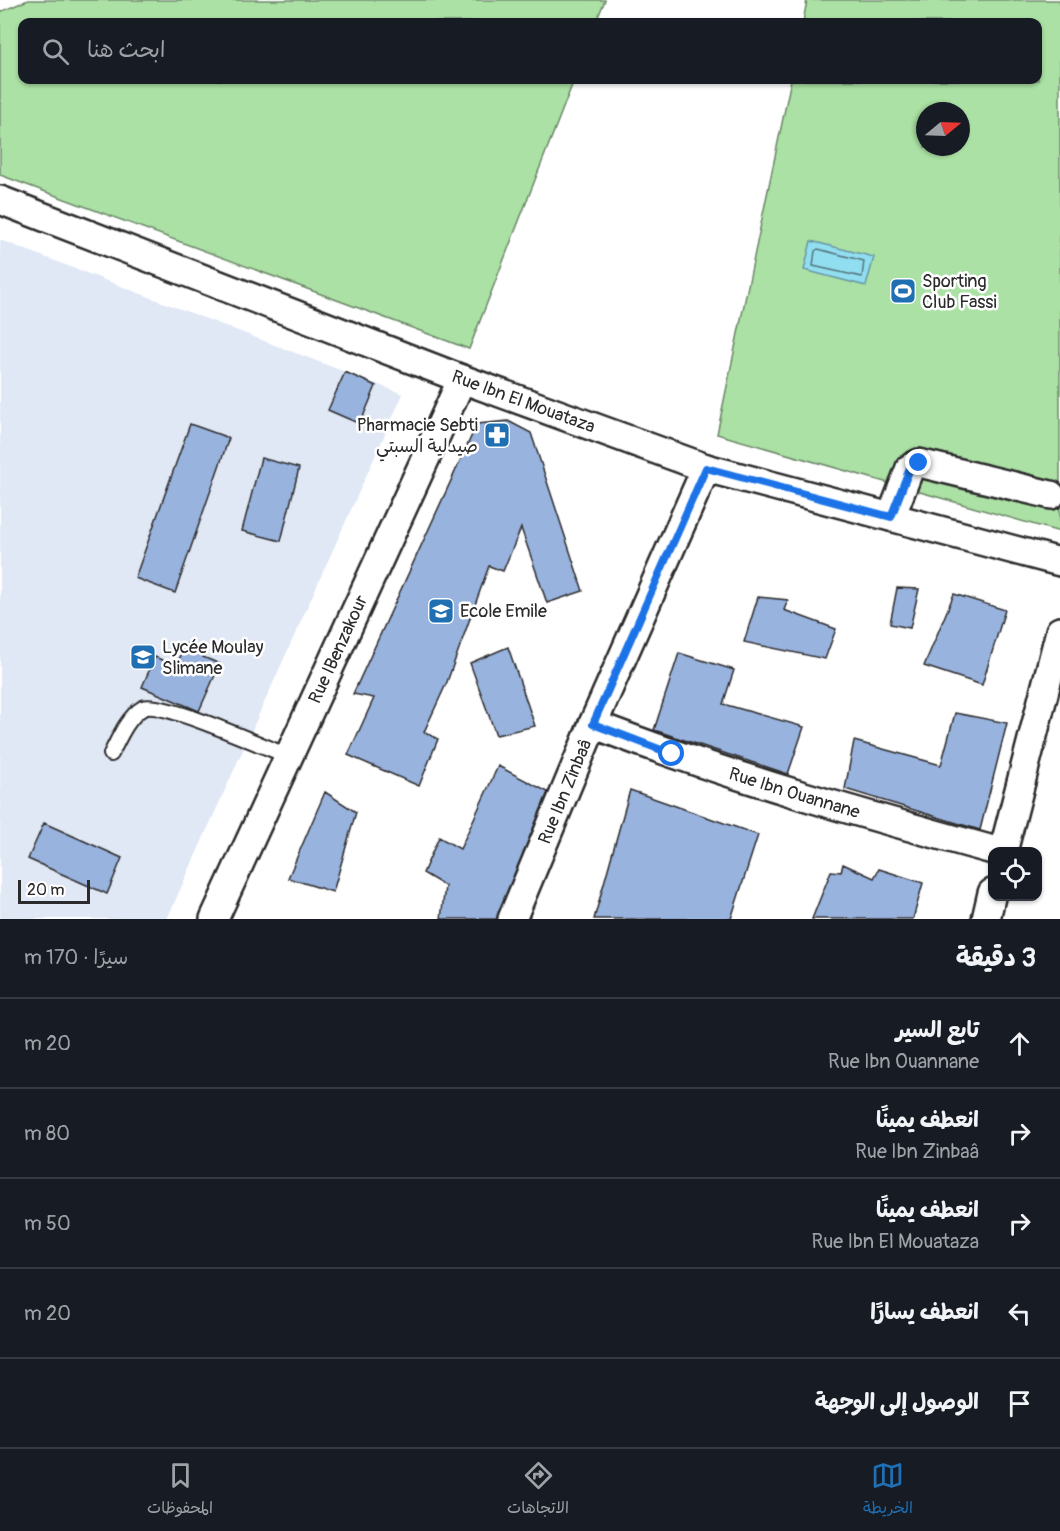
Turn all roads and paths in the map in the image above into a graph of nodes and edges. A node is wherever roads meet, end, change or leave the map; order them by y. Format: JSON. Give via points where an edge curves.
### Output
{"nodes":[{"id":1,"x":0,"y":200,"type":"edge"},
{"id":2,"x":462,"y":379,"type":"junction"},
{"id":3,"x":706,"y":468,"type":"junction"},
{"id":4,"x":1051,"y":495,"type":"dead end"},
{"id":5,"x":891,"y":517,"type":"junction"},
{"id":6,"x":1060,"y":562,"type":"edge"},
{"id":7,"x":1060,"y":631,"type":"edge"},
{"id":8,"x":593,"y":724,"type":"junction"},
{"id":9,"x":111,"y":754,"type":"dead end"},
{"id":10,"x":288,"y":756,"type":"junction"},
{"id":11,"x":1003,"y":847,"type":"edge"},
{"id":12,"x":988,"y":848,"type":"edge"},
{"id":13,"x":991,"y":901,"type":"edge"},
{"id":14,"x":214,"y":919,"type":"edge"},
{"id":15,"x":512,"y":919,"type":"edge"},
{"id":16,"x":986,"y":919,"type":"edge"}],
"edges":[{"from":1,"to":2,"type":"street","name":"Rue Ibn El Mouataza"},
{"from":2,"to":3,"type":"street","name":"Rue Ibn El Mouataza"},
{"from":2,"to":10,"type":"street","name":"Rue IBenzakour"},
{"from":3,"to":5,"type":"street","name":"Rue Ibn El Mouataza"},
{"from":3,"to":8,"type":"street","name":"Rue Ibn Zinbaâ"},
{"from":4,"to":5,"type":"street","via":[[919,463],[910,468]]},
{"from":5,"to":6,"type":"street","name":"Rue Ibn El Mouataza"},
{"from":7,"to":11,"type":"street"},
{"from":8,"to":12,"type":"street","name":"Rue Ibn Ouannane","via":[[777,789]]},
{"from":8,"to":15,"type":"street","name":"Rue Ibn Zinbaâ"},
{"from":9,"to":10,"type":"lane","via":[[137,713],[151,707],[192,718]]},
{"from":10,"to":14,"type":"street","name":"Rue IBenzakour"},
{"from":13,"to":16,"type":"street"}]}
